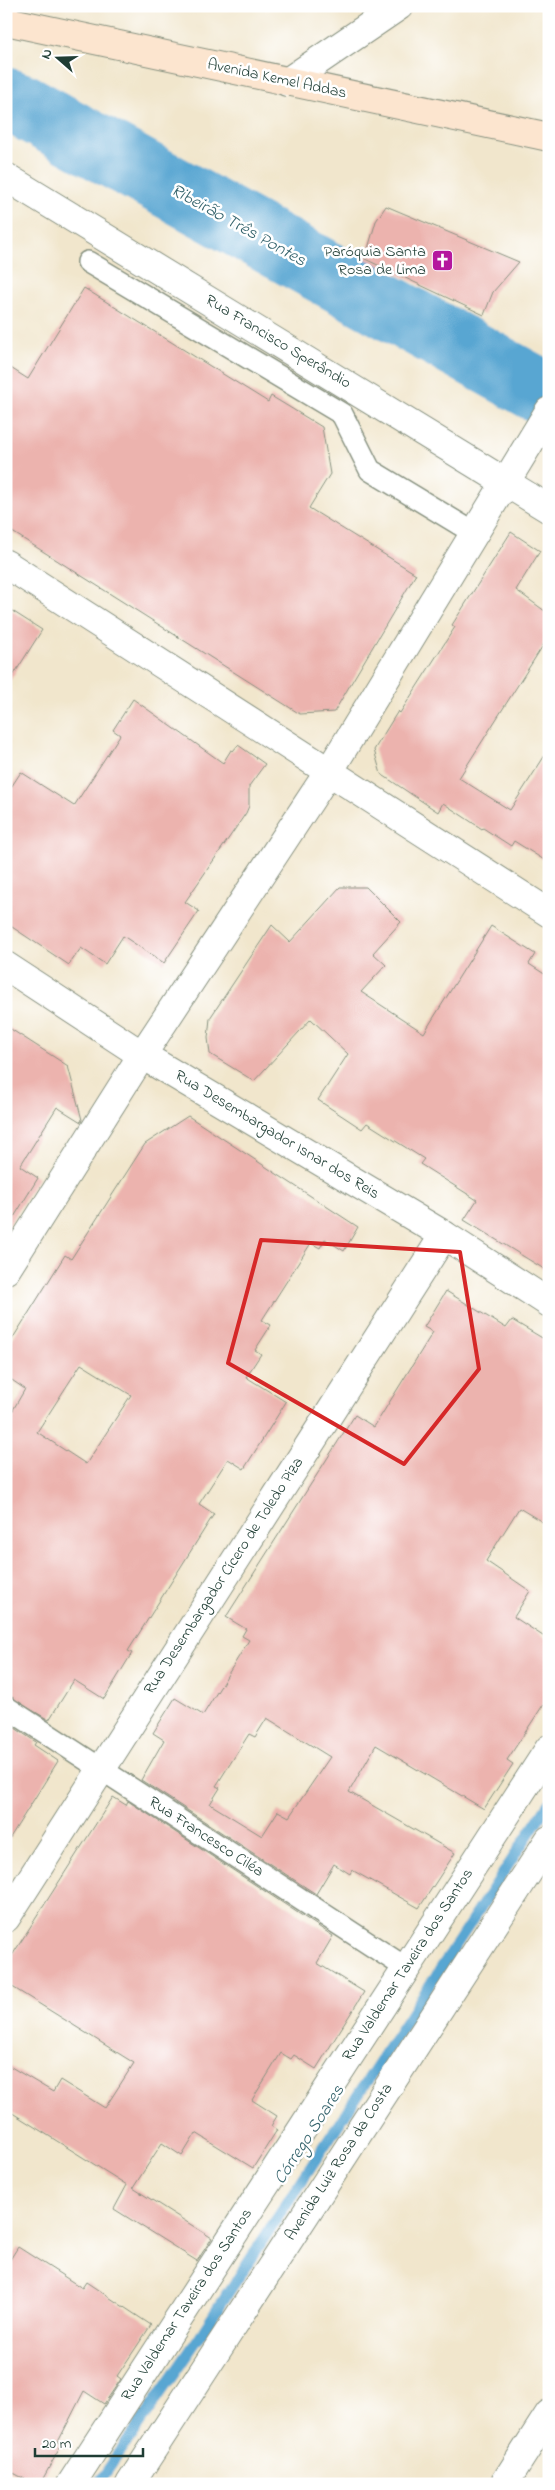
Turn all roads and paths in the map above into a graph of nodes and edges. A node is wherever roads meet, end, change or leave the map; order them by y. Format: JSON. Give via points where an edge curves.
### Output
{"nodes":[{"id":1,"x":399,"y":6,"type":"edge"},
{"id":2,"x":6,"y":21,"type":"edge"},
{"id":3,"x":287,"y":82,"type":"junction"},
{"id":4,"x":549,"y":138,"type":"edge"},
{"id":5,"x":6,"y":177,"type":"edge"},
{"id":6,"x":88,"y":262,"type":"dead end"},
{"id":7,"x":549,"y":411,"type":"edge"},
{"id":8,"x":506,"y":481,"type":"junction"},
{"id":9,"x":549,"y":509,"type":"edge"},
{"id":10,"x":474,"y":533,"type":"junction"},
{"id":11,"x":6,"y":564,"type":"edge"},
{"id":12,"x":330,"y":770,"type":"junction"},
{"id":13,"x":549,"y":912,"type":"edge"},
{"id":14,"x":6,"y":966,"type":"edge"},
{"id":15,"x":142,"y":1055,"type":"junction"},
{"id":16,"x":444,"y":1235,"type":"junction"},
{"id":17,"x":6,"y":1270,"type":"edge"},
{"id":18,"x":549,"y":1303,"type":"edge"},
{"id":19,"x":6,"y":1706,"type":"edge"},
{"id":20,"x":549,"y":1749,"type":"edge"},
{"id":21,"x":100,"y":1768,"type":"junction"},
{"id":22,"x":549,"y":1840,"type":"edge"},
{"id":23,"x":6,"y":1918,"type":"edge"},
{"id":24,"x":406,"y":1968,"type":"junction"},
{"id":25,"x":549,"y":2414,"type":"edge"},
{"id":26,"x":71,"y":2484,"type":"edge"},
{"id":27,"x":130,"y":2484,"type":"edge"},
{"id":28,"x":504,"y":2484,"type":"edge"}],
"edges":[{"from":1,"to":3,"type":"street"},
{"from":2,"to":3,"type":"main road","name":"Avenida Kemel Addas"},
{"from":3,"to":4,"type":"main road","name":"Avenida Kemel Addas"},
{"from":5,"to":8,"type":"street","name":"Rua Francisco Sperândio"},
{"from":6,"to":10,"type":"lane","via":[[342,414],[370,470]]},
{"from":7,"to":8,"type":"street"},
{"from":8,"to":9,"type":"street","name":"Rua Francisco Sperândio"},
{"from":8,"to":10,"type":"street"},
{"from":10,"to":12,"type":"street"},
{"from":11,"to":12,"type":"street"},
{"from":12,"to":13,"type":"street"},
{"from":12,"to":15,"type":"street"},
{"from":14,"to":15,"type":"street","name":"Rua Desembargador Isnar dos Reis"},
{"from":15,"to":16,"type":"street","name":"Rua Desembargador Isnar dos Reis"},
{"from":15,"to":17,"type":"street"},
{"from":16,"to":18,"type":"street","name":"Rua Desembargador Isnar dos Reis"},
{"from":16,"to":21,"type":"street","name":"Rua Desembargador Cícero de Toledo Piza"},
{"from":19,"to":21,"type":"lane","name":"Rua Francesco Ciléa"},
{"from":20,"to":24,"type":"street","name":"Rua Valdemar Taveira dos Santos"},
{"from":21,"to":23,"type":"street","name":"Rua Desembargador Cícero de Toledo Piza"},
{"from":21,"to":24,"type":"lane","name":"Rua Francesco Ciléa"},
{"from":22,"to":27,"type":"street","name":"Avenida Luiz Rosa da Costa"},
{"from":24,"to":26,"type":"street","name":"Rua Valdemar Taveira dos Santos"},
{"from":25,"to":28,"type":"street"}]}
